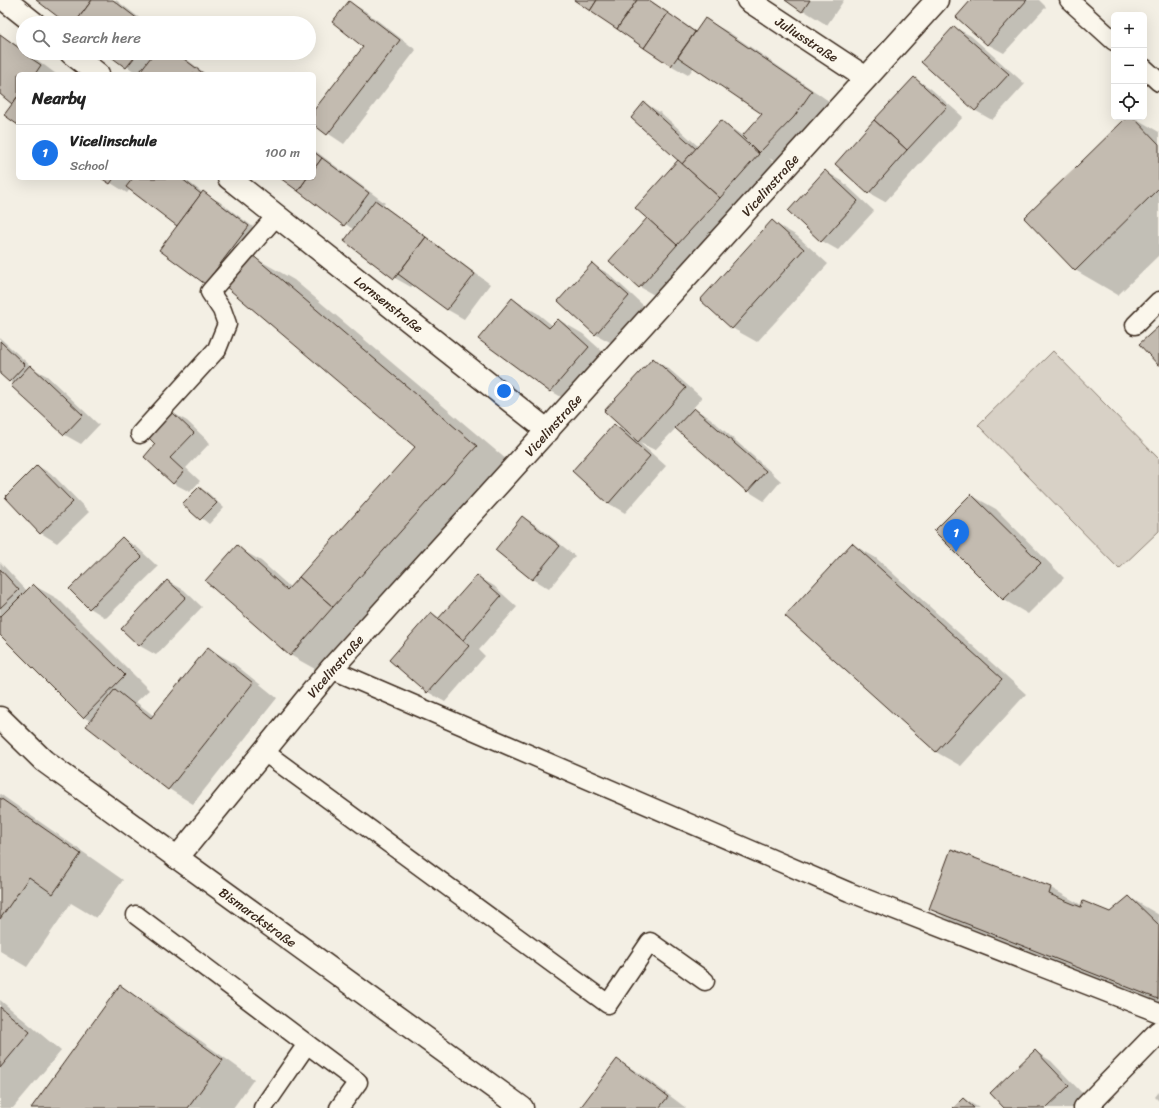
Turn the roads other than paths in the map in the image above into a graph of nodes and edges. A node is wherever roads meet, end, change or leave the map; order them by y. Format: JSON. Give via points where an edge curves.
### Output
{"nodes":[{"id":1,"x":4,"y":0,"type":"edge"},
{"id":2,"x":748,"y":0,"type":"edge"},
{"id":3,"x":937,"y":0,"type":"edge"},
{"id":4,"x":1069,"y":0,"type":"edge"},
{"id":5,"x":25,"y":16,"type":"edge"},
{"id":6,"x":1111,"y":38,"type":"edge"},
{"id":7,"x":81,"y":60,"type":"edge"},
{"id":8,"x":1147,"y":71,"type":"edge"},
{"id":9,"x":96,"y":72,"type":"edge"},
{"id":10,"x":866,"y":78,"type":"junction"},
{"id":11,"x":1159,"y":82,"type":"edge"},
{"id":12,"x":232,"y":180,"type":"edge"},
{"id":13,"x":277,"y":216,"type":"junction"},
{"id":14,"x":1159,"y":301,"type":"edge"},
{"id":15,"x":1135,"y":325,"type":"dead end"},
{"id":16,"x":548,"y":430,"type":"junction"},
{"id":17,"x":140,"y":434,"type":"dead end"},
{"id":18,"x":331,"y":669,"type":"junction"},
{"id":19,"x":0,"y":718,"type":"edge"},
{"id":20,"x":263,"y":751,"type":"junction"},
{"id":21,"x":177,"y":858,"type":"junction"},
{"id":22,"x":136,"y":916,"type":"dead end"},
{"id":23,"x":705,"y":980,"type":"dead end"},
{"id":24,"x":1159,"y":1013,"type":"edge"},
{"id":25,"x":1159,"y":1032,"type":"edge"},
{"id":26,"x":307,"y":1044,"type":"junction"},
{"id":27,"x":263,"y":1108,"type":"edge"},
{"id":28,"x":339,"y":1108,"type":"edge"},
{"id":29,"x":522,"y":1108,"type":"edge"},
{"id":30,"x":1085,"y":1108,"type":"edge"}],
"edges":[{"from":1,"to":5,"type":"street"},
{"from":2,"to":10,"type":"street","name":"Juliusstraße"},
{"from":3,"to":10,"type":"street","name":"Vicelinstraße"},
{"from":4,"to":6,"type":"lane"},
{"from":7,"to":9,"type":"street"},
{"from":8,"to":11,"type":"lane"},
{"from":10,"to":16,"type":"street","name":"Vicelinstraße"},
{"from":12,"to":13,"type":"street","name":"Lornsenstraße"},
{"from":13,"to":16,"type":"street","name":"Lornsenstraße"},
{"from":13,"to":17,"type":"lane","via":[[210,292],[222,310],[227,324],[217,349]]},
{"from":14,"to":15,"type":"lane"},
{"from":16,"to":18,"type":"street","name":"Vicelinstraße"},
{"from":18,"to":20,"type":"street","name":"Vicelinstraße"},
{"from":18,"to":24,"type":"lane","via":[[849,892]]},
{"from":19,"to":21,"type":"street","name":"Bismarckstraße","via":[[44,761]]},
{"from":20,"to":21,"type":"street","name":"Vicelinstraße"},
{"from":20,"to":23,"type":"lane","via":[[608,1004],[650,942]]},
{"from":21,"to":29,"type":"street","name":"Bismarckstraße"},
{"from":22,"to":26,"type":"lane"},
{"from":25,"to":30,"type":"street"},
{"from":26,"to":27,"type":"lane"},
{"from":26,"to":28,"type":"lane","via":[[358,1082]]}]}
